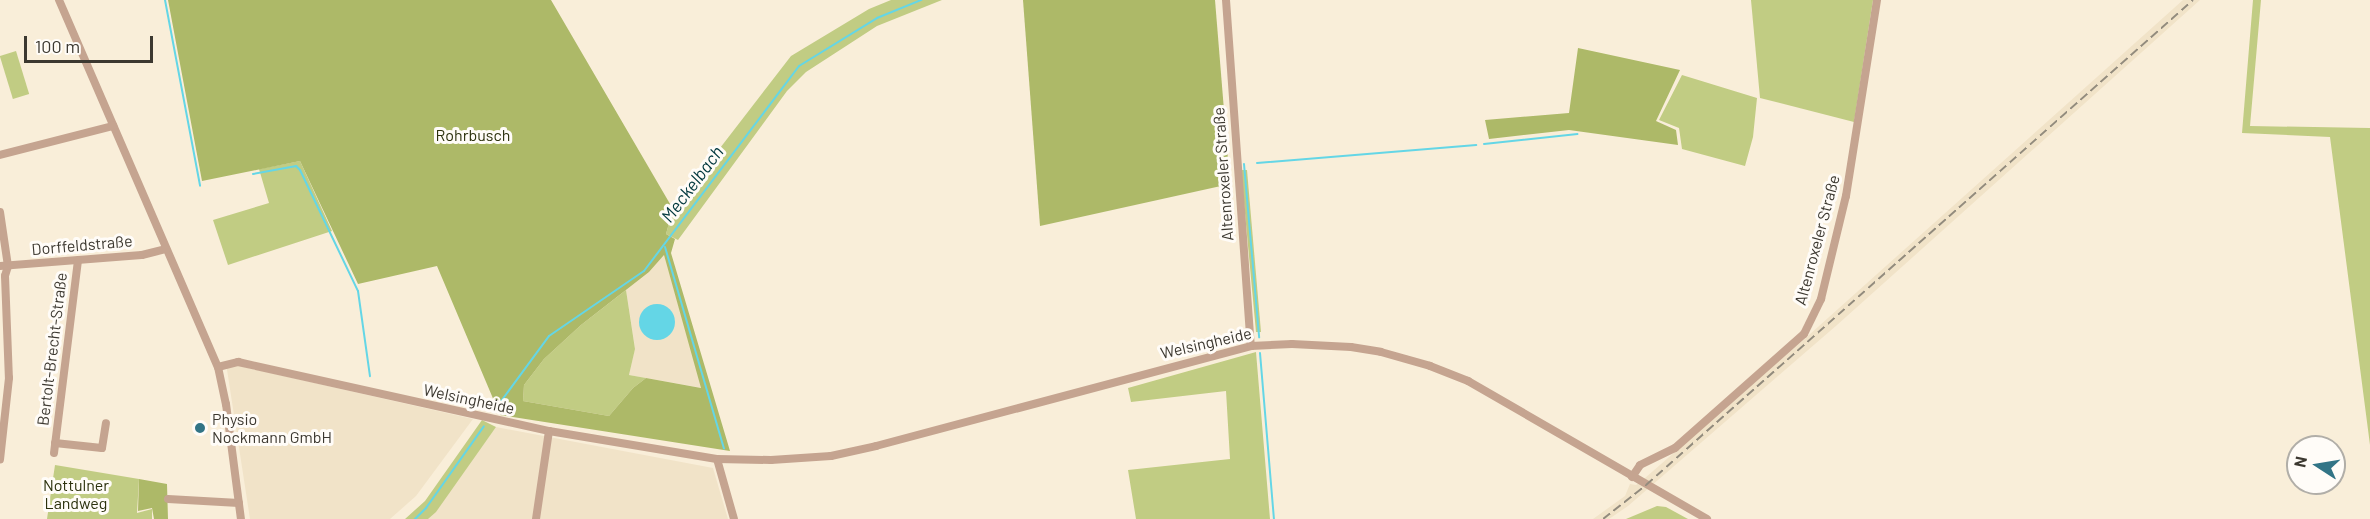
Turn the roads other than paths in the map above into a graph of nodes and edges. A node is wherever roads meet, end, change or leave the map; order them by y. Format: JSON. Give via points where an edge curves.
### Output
{"nodes":[{"id":1,"x":59,"y":0,"type":"edge"},
{"id":2,"x":1226,"y":0,"type":"edge"},
{"id":3,"x":1877,"y":0,"type":"edge"},
{"id":4,"x":113,"y":126,"type":"junction"},
{"id":5,"x":0,"y":155,"type":"edge"},
{"id":6,"x":0,"y":212,"type":"edge"},
{"id":7,"x":166,"y":249,"type":"junction"},
{"id":8,"x":78,"y":260,"type":"junction"},
{"id":9,"x":4,"y":266,"type":"edge"},
{"id":10,"x":1251,"y":346,"type":"junction"},
{"id":11,"x":218,"y":368,"type":"junction"},
{"id":12,"x":5,"y":377,"type":"edge"},
{"id":13,"x":106,"y":423,"type":"dead end"},
{"id":14,"x":549,"y":431,"type":"junction"},
{"id":15,"x":55,"y":442,"type":"junction"},
{"id":16,"x":54,"y":453,"type":"dead end"},
{"id":17,"x":717,"y":459,"type":"junction"},
{"id":18,"x":0,"y":460,"type":"edge"},
{"id":19,"x":1632,"y":477,"type":"junction"},
{"id":20,"x":168,"y":499,"type":"dead end"},
{"id":21,"x":238,"y":503,"type":"junction"},
{"id":22,"x":241,"y":519,"type":"edge"},
{"id":23,"x":536,"y":519,"type":"edge"},
{"id":24,"x":734,"y":519,"type":"edge"},
{"id":25,"x":1707,"y":519,"type":"edge"}],
"edges":[{"from":1,"to":4,"type":"street"},
{"from":2,"to":10,"type":"street","name":"Altenroxeler Straße"},
{"from":3,"to":19,"type":"street","name":"Altenroxeler Straße","via":[[1846,196],[1821,299],[1804,334],[1675,448],[1647,460]]},
{"from":4,"to":5,"type":"street"},
{"from":4,"to":7,"type":"street"},
{"from":6,"to":9,"type":"street"},
{"from":7,"to":8,"type":"street","name":"Dorffeldstraße"},
{"from":7,"to":11,"type":"street"},
{"from":8,"to":9,"type":"street","name":"Dorffeldstraße"},
{"from":8,"to":15,"type":"street","name":"Bertolt-Brecht-Straße"},
{"from":9,"to":12,"type":"street"},
{"from":10,"to":17,"type":"street","name":"Welsingheide","via":[[831,456]]},
{"from":10,"to":19,"type":"street","name":"Welsingheide","via":[[1351,347],[1430,366],[1468,381]]},
{"from":11,"to":14,"type":"street","name":"Welsingheide","via":[[238,362]]},
{"from":11,"to":21,"type":"street"},
{"from":12,"to":18,"type":"street"},
{"from":13,"to":15,"type":"street","name":"Bertolt-Brecht-Straße","via":[[102,448]]},
{"from":14,"to":17,"type":"street","name":"Welsingheide"},
{"from":14,"to":23,"type":"street"},
{"from":15,"to":16,"type":"street","name":"Bertolt-Brecht-Straße"},
{"from":17,"to":24,"type":"street"},
{"from":19,"to":25,"type":"street","name":"Welsingheide"},
{"from":20,"to":21,"type":"street"},
{"from":21,"to":22,"type":"street"}]}
